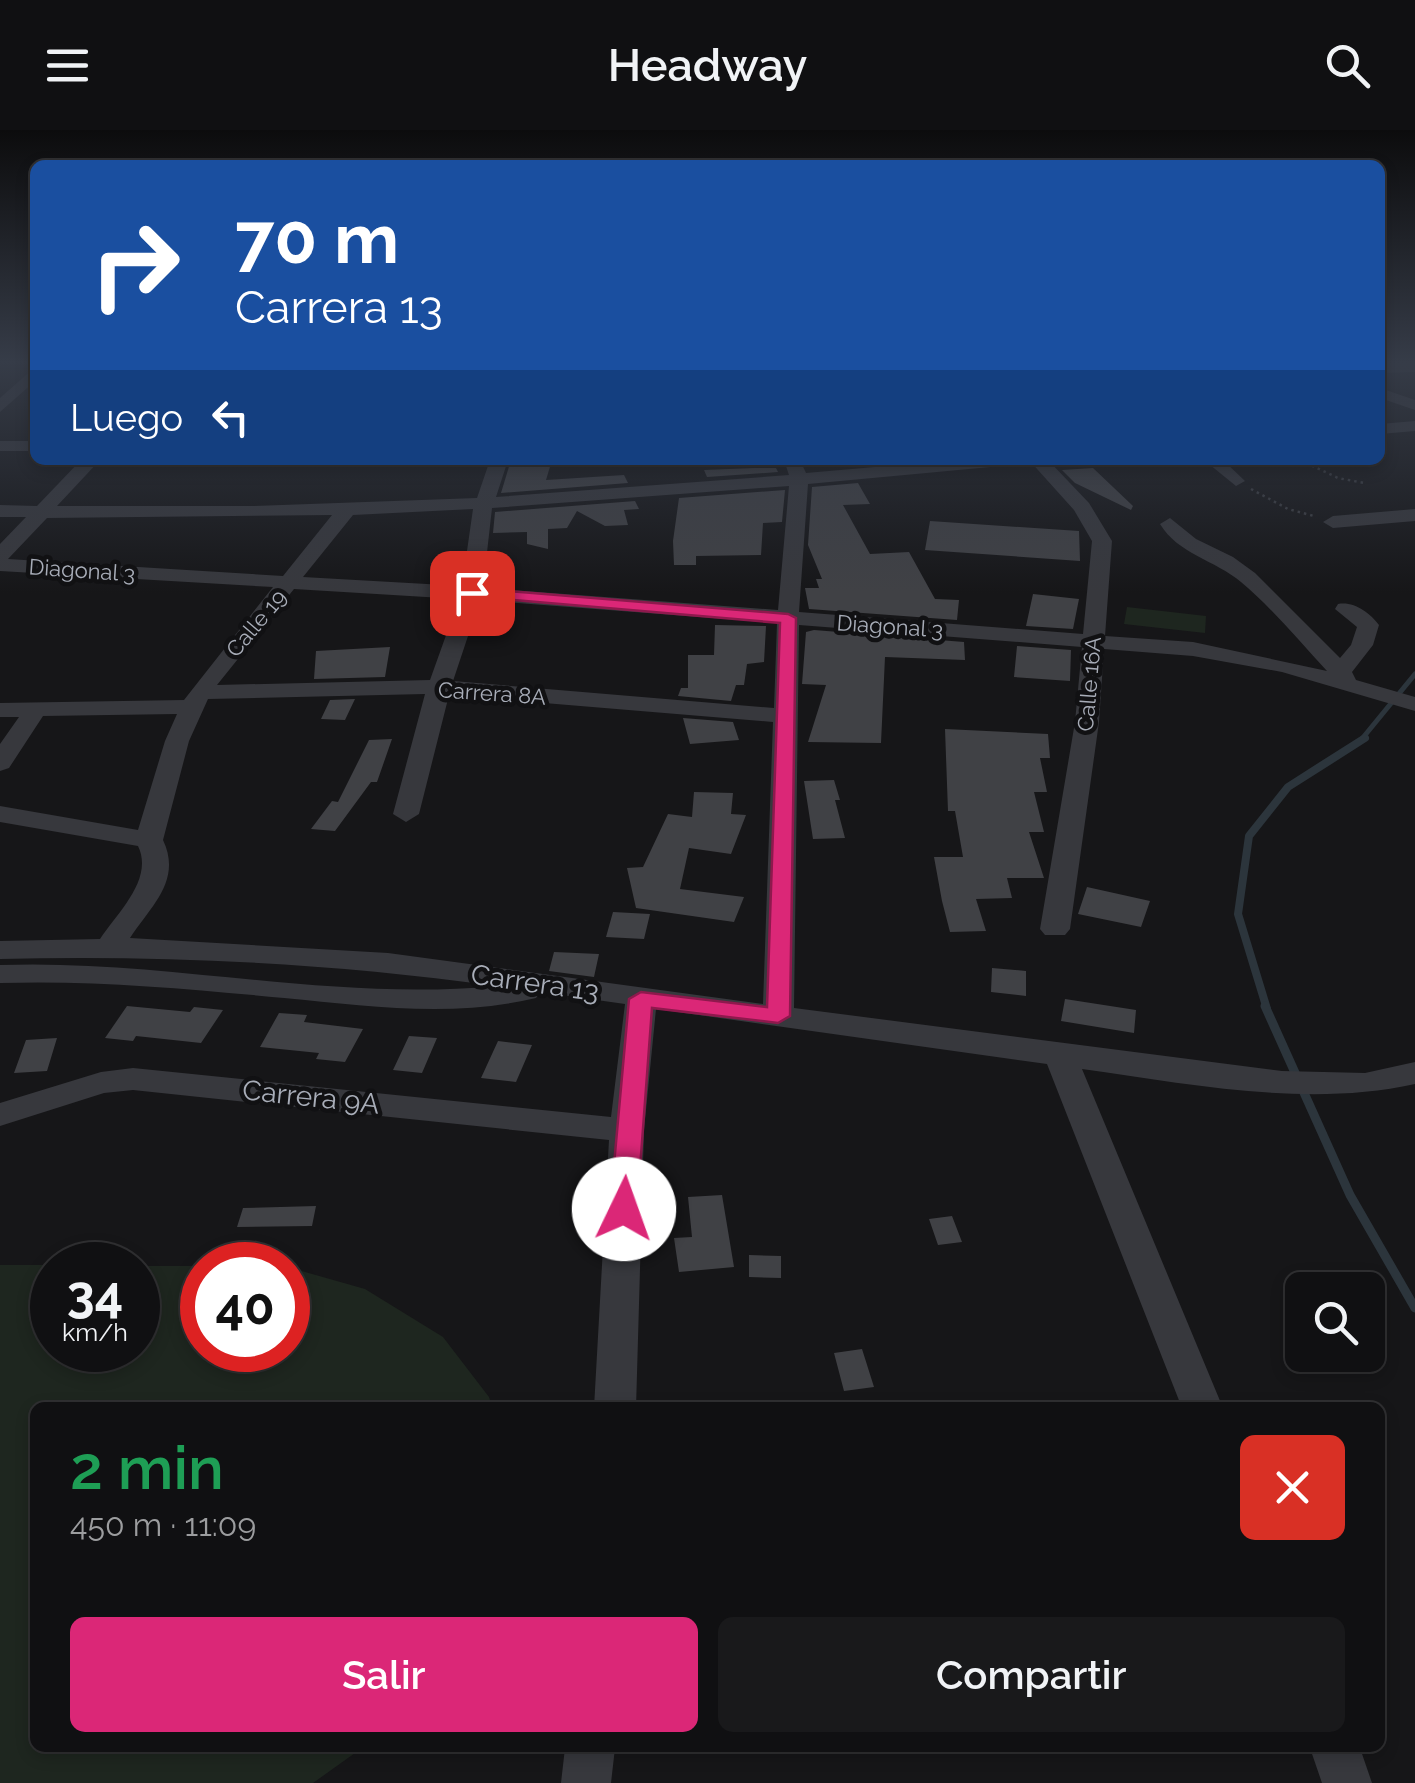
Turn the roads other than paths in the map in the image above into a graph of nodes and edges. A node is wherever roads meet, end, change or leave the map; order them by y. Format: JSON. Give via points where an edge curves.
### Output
{"nodes":[{"id":1,"x":0,"y":446,"type":"edge"},
{"id":2,"x":30,"y":446,"type":"edge"},
{"id":3,"x":86,"y":465,"type":"edge"},
{"id":4,"x":497,"y":465,"type":"edge"},
{"id":5,"x":882,"y":465,"type":"edge"},
{"id":6,"x":1043,"y":465,"type":"edge"},
{"id":7,"x":1219,"y":465,"type":"edge"},
{"id":8,"x":795,"y":468,"type":"edge"},
{"id":9,"x":1236,"y":480,"type":"road end"},
{"id":10,"x":483,"y":506,"type":"junction"},
{"id":11,"x":0,"y":510,"type":"edge"},
{"id":12,"x":39,"y":512,"type":"junction"},
{"id":13,"x":345,"y":512,"type":"junction"},
{"id":14,"x":1415,"y":515,"type":"edge"},
{"id":15,"x":1333,"y":522,"type":"road end"},
{"id":16,"x":1170,"y":524,"type":"dead end"},
{"id":17,"x":0,"y":556,"type":"edge"},
{"id":18,"x":0,"y":564,"type":"edge"},
{"id":19,"x":290,"y":583,"type":"junction"},
{"id":20,"x":472,"y":593,"type":"junction"},
{"id":21,"x":1346,"y":609,"type":"dead end"},
{"id":22,"x":788,"y":618,"type":"junction"},
{"id":23,"x":1093,"y":641,"type":"junction"},
{"id":24,"x":1349,"y":681,"type":"junction"},
{"id":25,"x":439,"y":688,"type":"junction"},
{"id":26,"x":195,"y":700,"type":"junction"},
{"id":27,"x":1414,"y":703,"type":"edge"},
{"id":28,"x":36,"y":709,"type":"junction"},
{"id":29,"x":0,"y":710,"type":"edge"},
{"id":30,"x":784,"y":716,"type":"junction"},
{"id":31,"x":0,"y":763,"type":"edge"},
{"id":32,"x":0,"y":814,"type":"edge"},
{"id":33,"x":406,"y":814,"type":"dead end"},
{"id":34,"x":149,"y":840,"type":"junction"},
{"id":35,"x":1055,"y":930,"type":"dead end"},
{"id":36,"x":110,"y":947,"type":"junction"},
{"id":37,"x":0,"y":950,"type":"edge"},
{"id":38,"x":0,"y":974,"type":"edge"},
{"id":39,"x":552,"y":986,"type":"junction"},
{"id":40,"x":641,"y":999,"type":"junction"},
{"id":41,"x":778,"y":1016,"type":"junction"},
{"id":42,"x":1060,"y":1055,"type":"junction"},
{"id":43,"x":1415,"y":1073,"type":"edge"},
{"id":44,"x":1349,"y":1084,"type":"junction"},
{"id":45,"x":1415,"y":1094,"type":"edge"},
{"id":46,"x":0,"y":1115,"type":"edge"},
{"id":47,"x":627,"y":1130,"type":"junction"},
{"id":48,"x":615,"y":1402,"type":"edge"},
{"id":49,"x":1202,"y":1402,"type":"edge"},
{"id":50,"x":590,"y":1752,"type":"edge"},
{"id":51,"x":1336,"y":1752,"type":"edge"},
{"id":52,"x":586,"y":1783,"type":"edge"},
{"id":53,"x":1347,"y":1783,"type":"edge"}],
"edges":[{"from":1,"to":2,"type":"street"},
{"from":3,"to":12,"type":"street"},
{"from":4,"to":10,"type":"street"},
{"from":5,"to":8,"type":"street"},
{"from":6,"to":23,"type":"street","name":"Calle 16A","via":[[1082,507],[1102,541]]},
{"from":7,"to":9,"type":"street"},
{"from":8,"to":10,"type":"street"},
{"from":8,"to":22,"type":"street"},
{"from":10,"to":13,"type":"street"},
{"from":10,"to":20,"type":"street"},
{"from":11,"to":12,"type":"street"},
{"from":12,"to":13,"type":"street"},
{"from":12,"to":17,"type":"street"},
{"from":13,"to":19,"type":"street","name":"Calle 19"},
{"from":14,"to":15,"type":"street"},
{"from":16,"to":24,"type":"street","via":[[1184,540],[1235,566]]},
{"from":18,"to":19,"type":"street","name":"Diagonal 3"},
{"from":19,"to":20,"type":"street","name":"Diagonal 3"},
{"from":19,"to":26,"type":"street","name":"Calle 19"},
{"from":20,"to":22,"type":"street","name":"Diagonal 3"},
{"from":20,"to":25,"type":"street"},
{"from":21,"to":24,"type":"street","via":[[1368,625]]},
{"from":22,"to":23,"type":"street","name":"Diagonal 3"},
{"from":22,"to":30,"type":"street"},
{"from":23,"to":24,"type":"street","name":"Diagonal 3","via":[[1249,658]]},
{"from":23,"to":35,"type":"street","name":"Calle 16A","via":[[1088,722]]},
{"from":24,"to":27,"type":"street","name":"Diagonal 3"},
{"from":25,"to":26,"type":"street","name":"Carrera 8A"},
{"from":25,"to":30,"type":"street","name":"Carrera 8A"},
{"from":25,"to":33,"type":"street"},
{"from":26,"to":28,"type":"street","name":"Carrera 8A"},
{"from":26,"to":34,"type":"street","name":"Calle 19"},
{"from":28,"to":29,"type":"street","name":"Carrera 8A"},
{"from":28,"to":31,"type":"street"},
{"from":30,"to":41,"type":"street"},
{"from":32,"to":34,"type":"street"},
{"from":34,"to":36,"type":"street","name":"Calle 19","via":[[156,874]]},
{"from":36,"to":37,"type":"street","name":"Carrera 13"},
{"from":36,"to":39,"type":"street","name":"Carrera 13","via":[[388,962]]},
{"from":38,"to":39,"type":"street","via":[[130,974],[410,1002]]},
{"from":39,"to":40,"type":"street","name":"Carrera 13"},
{"from":40,"to":41,"type":"street","name":"Carrera 13"},
{"from":40,"to":47,"type":"street"},
{"from":41,"to":42,"type":"street","name":"Carrera 13"},
{"from":42,"to":44,"type":"street","name":"Carrera 13"},
{"from":42,"to":49,"type":"street"},
{"from":43,"to":44,"type":"street","name":"Carrera 13"},
{"from":44,"to":45,"type":"street","name":"Carrera 13"},
{"from":46,"to":47,"type":"street","name":"Carrera 9A","via":[[133,1079]]},
{"from":47,"to":48,"type":"street"},
{"from":50,"to":52,"type":"street"},
{"from":51,"to":53,"type":"street"}]}
